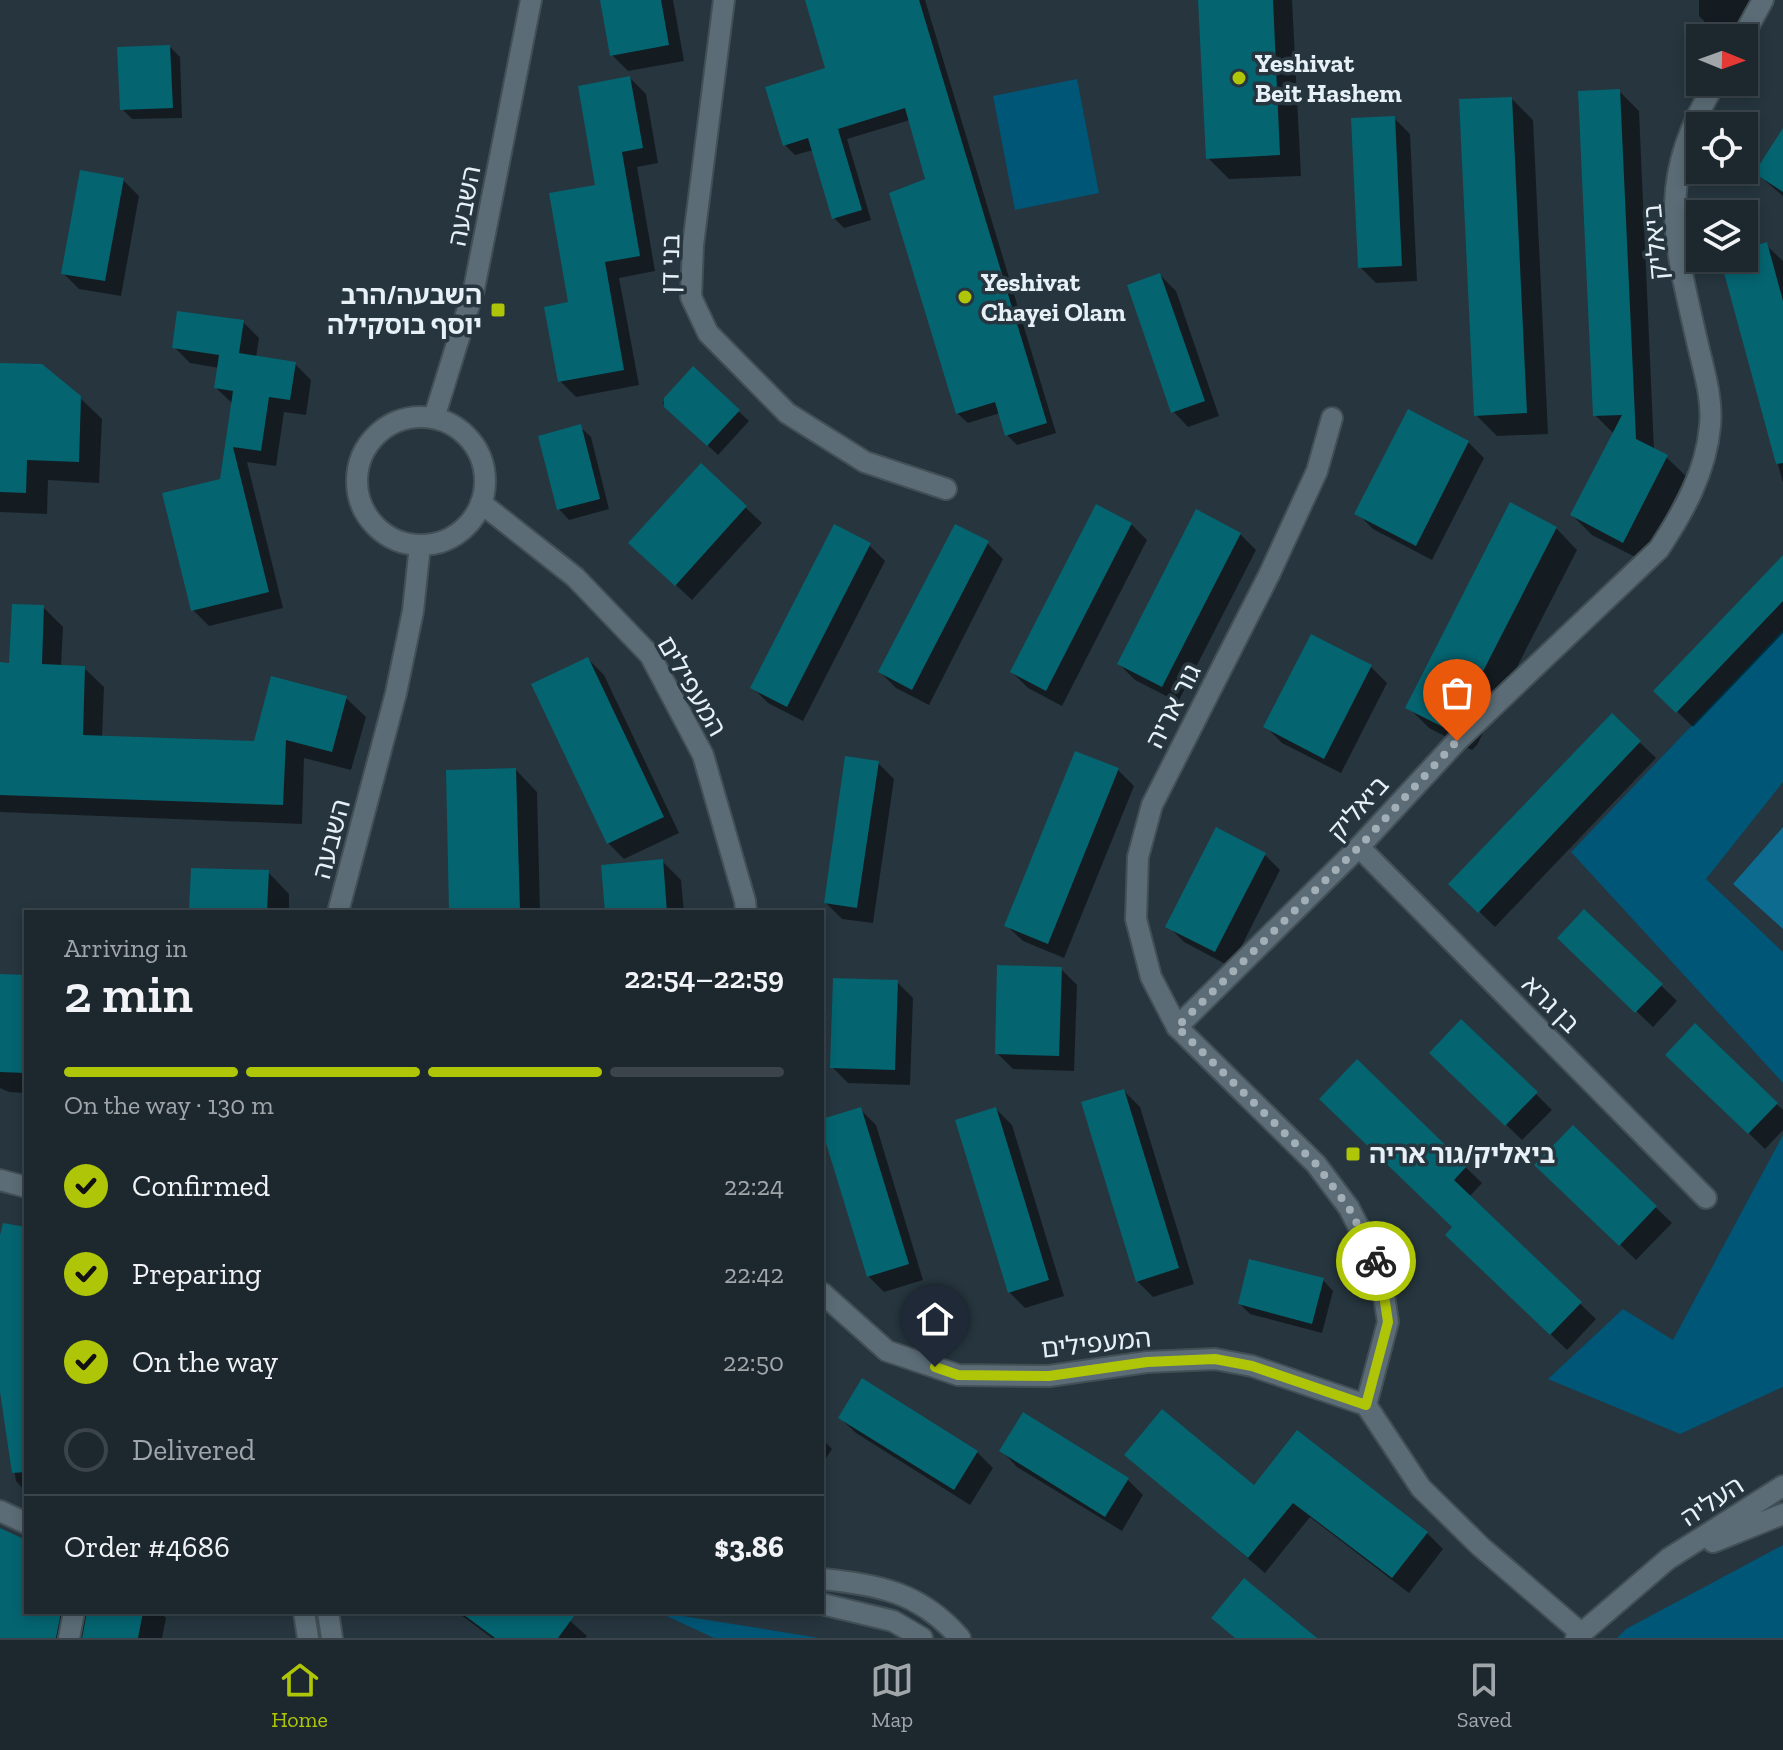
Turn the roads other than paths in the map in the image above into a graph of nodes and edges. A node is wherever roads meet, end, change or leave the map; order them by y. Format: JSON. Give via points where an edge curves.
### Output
{"nodes":[{"id":1,"x":531,"y":0,"type":"edge"},
{"id":2,"x":724,"y":0,"type":"edge"},
{"id":3,"x":1763,"y":0,"type":"edge"},
{"id":4,"x":1750,"y":24,"type":"edge"},
{"id":5,"x":1708,"y":96,"type":"edge"},
{"id":6,"x":434,"y":418,"type":"junction"},
{"id":7,"x":1332,"y":418,"type":"dead end"},
{"id":8,"x":946,"y":489,"type":"dead end"},
{"id":9,"x":481,"y":503,"type":"junction"},
{"id":10,"x":420,"y":545,"type":"junction"},
{"id":11,"x":1359,"y":847,"type":"junction"},
{"id":12,"x":339,"y":910,"type":"edge"},
{"id":13,"x":746,"y":910,"type":"edge"},
{"id":14,"x":1177,"y":1027,"type":"junction"},
{"id":15,"x":0,"y":1180,"type":"edge"},
{"id":16,"x":24,"y":1186,"type":"edge"},
{"id":17,"x":1706,"y":1198,"type":"dead end"},
{"id":18,"x":824,"y":1295,"type":"edge"},
{"id":19,"x":1366,"y":1405,"type":"junction"},
{"id":20,"x":1783,"y":1486,"type":"edge"},
{"id":21,"x":0,"y":1511,"type":"edge"},
{"id":22,"x":1783,"y":1514,"type":"edge"},
{"id":23,"x":24,"y":1522,"type":"edge"},
{"id":24,"x":1668,"y":1559,"type":"junction"},
{"id":25,"x":824,"y":1579,"type":"edge"},
{"id":26,"x":824,"y":1604,"type":"edge"},
{"id":27,"x":74,"y":1614,"type":"edge"},
{"id":28,"x":304,"y":1614,"type":"edge"},
{"id":29,"x":328,"y":1614,"type":"edge"},
{"id":30,"x":1578,"y":1636,"type":"edge"},
{"id":31,"x":69,"y":1638,"type":"edge"},
{"id":32,"x":308,"y":1638,"type":"edge"},
{"id":33,"x":332,"y":1638,"type":"edge"},
{"id":34,"x":922,"y":1638,"type":"edge"},
{"id":35,"x":960,"y":1638,"type":"edge"}],
"edges":[{"from":1,"to":6,"type":"street","name":"השבעה","via":[[474,289]]},
{"from":2,"to":8,"type":"street","name":"בני דן","via":[[691,297],[708,333],[787,413],[865,462]]},
{"from":3,"to":4,"type":"street"},
{"from":5,"to":11,"type":"street","name":"ביאליק","via":[[1688,134],[1675,200],[1674,233],[1711,424],[1696,486],[1659,549],[1457,741]]},
{"from":6,"to":9,"type":"street","via":[[473,443],[484,472]]},
{"from":6,"to":10,"type":"street","via":[[387,427],[359,466],[366,514],[389,536]]},
{"from":7,"to":14,"type":"street","name":"גור אריה","via":[[1317,471],[1269,575],[1152,805],[1138,857],[1136,919],[1151,977]]},
{"from":9,"to":10,"type":"street","via":[[450,538]]},
{"from":9,"to":13,"type":"street","name":"המעפילים","via":[[575,577],[650,655],[703,755]]},
{"from":10,"to":12,"type":"street","name":"השבעה","via":[[396,693]]},
{"from":11,"to":14,"type":"street","name":"ביאליק"},
{"from":11,"to":17,"type":"street","name":"בן גרא"},
{"from":14,"to":19,"type":"street","via":[[1316,1164],[1349,1208],[1374,1257],[1388,1322]]},
{"from":15,"to":16,"type":"street"},
{"from":18,"to":19,"type":"street","name":"המעפילים","via":[[887,1351],[958,1375],[1049,1376],[1215,1359],[1252,1366]]},
{"from":19,"to":30,"type":"street","via":[[1421,1488]]},
{"from":20,"to":24,"type":"street","name":"העליה"},
{"from":21,"to":23,"type":"street"},
{"from":22,"to":24,"type":"street","name":"העליה"},
{"from":24,"to":30,"type":"street","name":"העליה"},
{"from":25,"to":35,"type":"street","via":[[875,1585],[918,1602]]},
{"from":26,"to":34,"type":"street","via":[[893,1621]]},
{"from":27,"to":31,"type":"street"},
{"from":28,"to":32,"type":"street"},
{"from":29,"to":33,"type":"street"}]}
